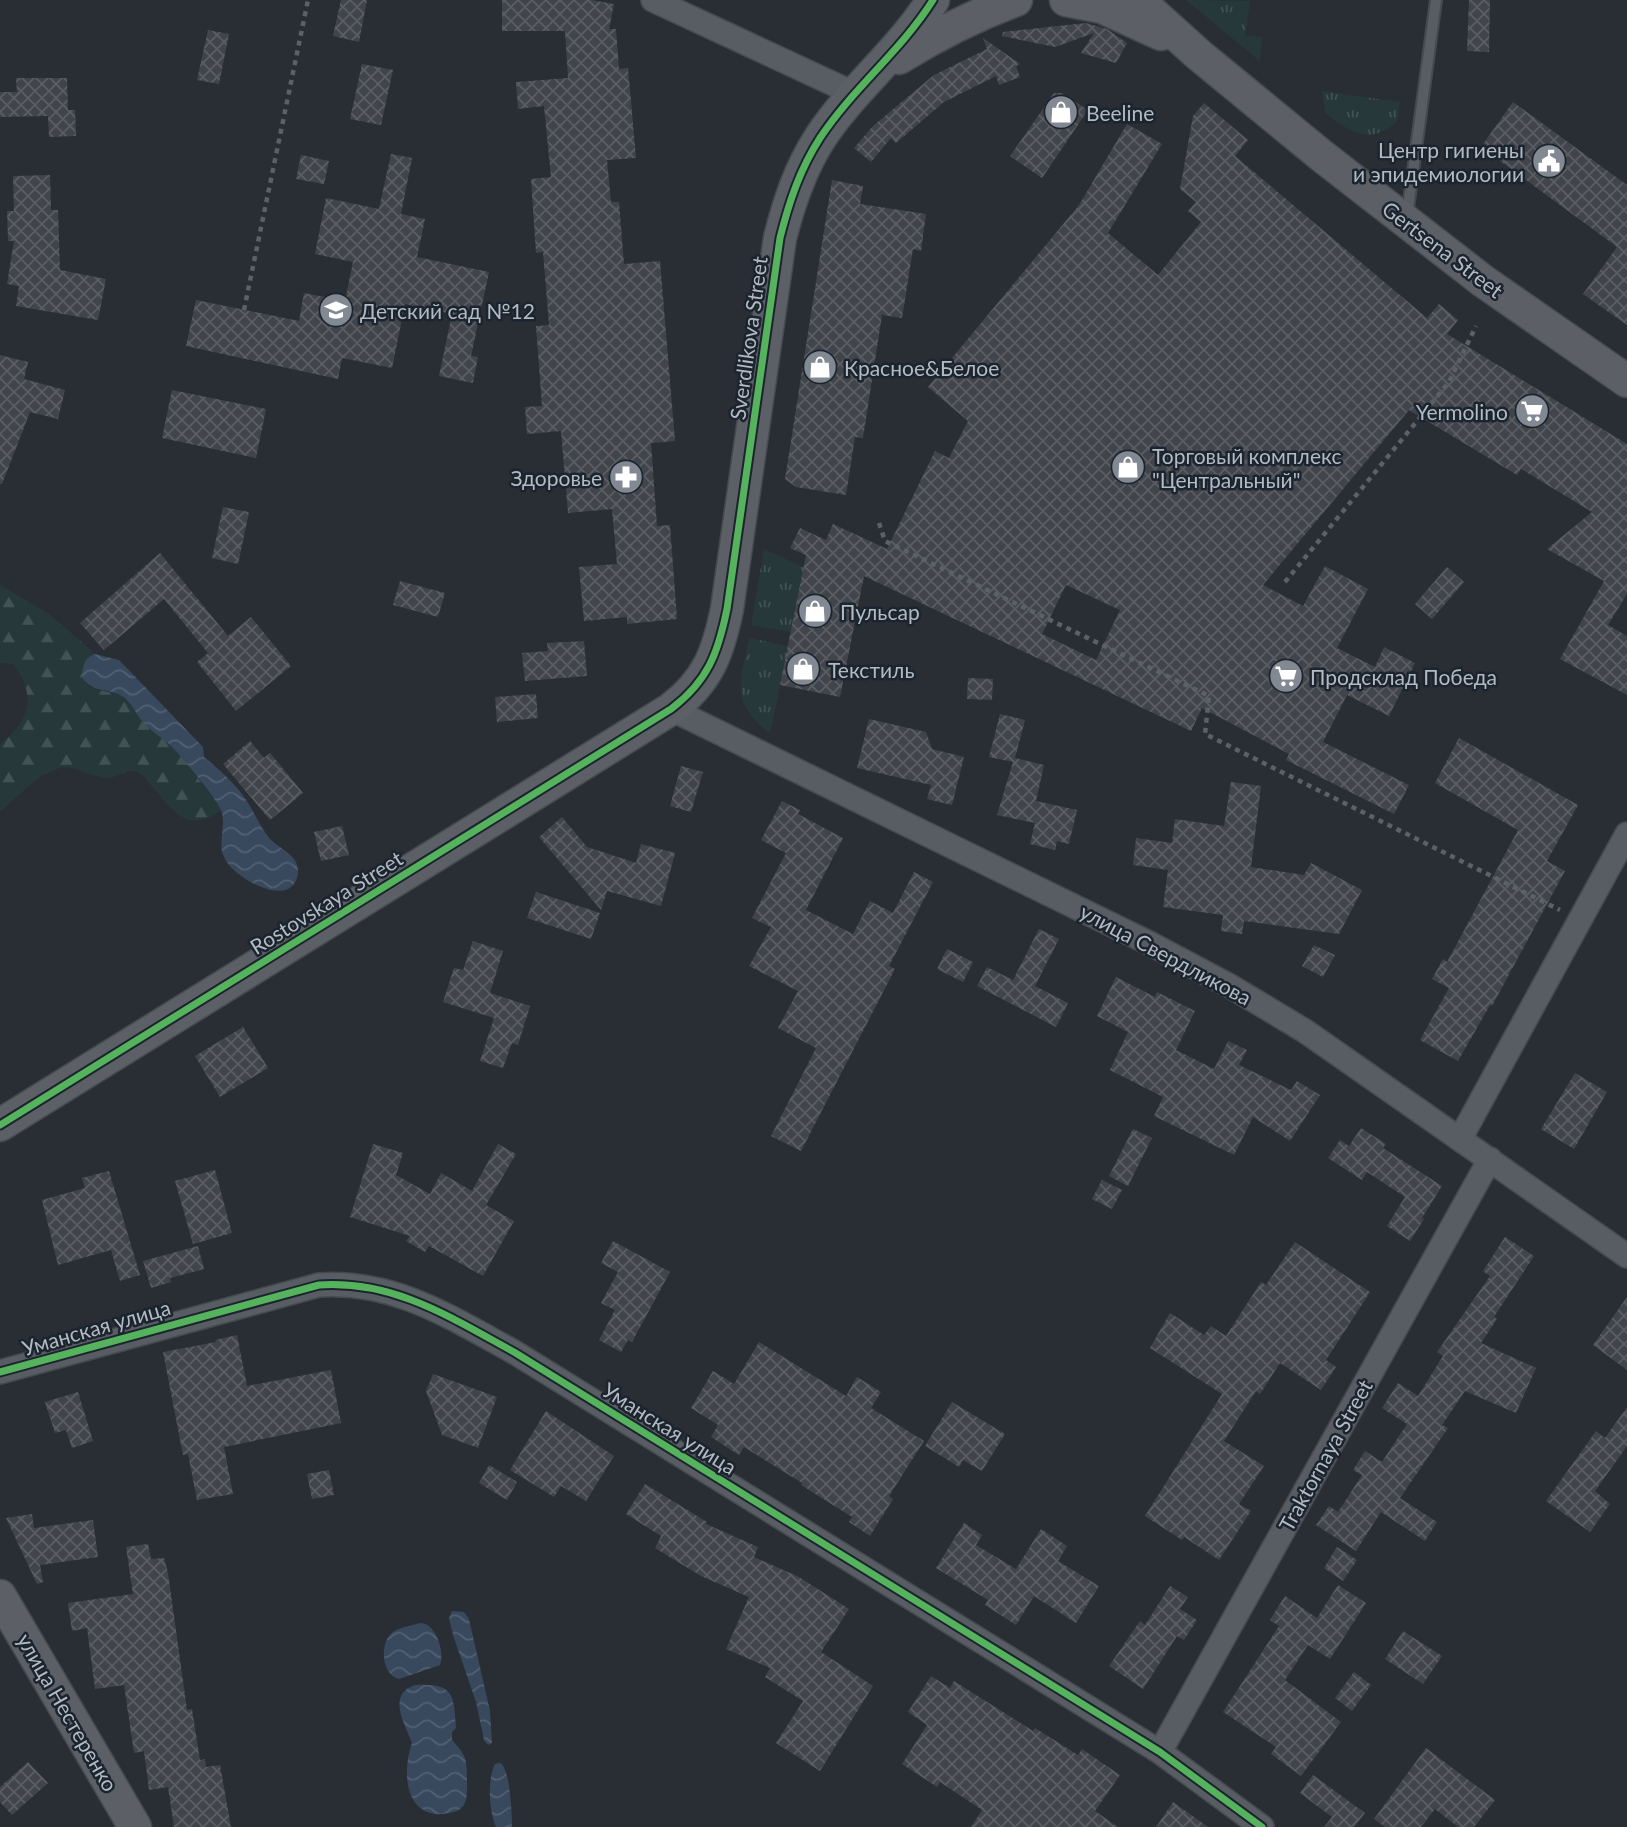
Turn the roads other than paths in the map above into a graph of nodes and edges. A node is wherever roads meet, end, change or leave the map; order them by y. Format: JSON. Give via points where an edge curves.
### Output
{"nodes":[{"id":1,"x":653,"y":0,"type":"edge"},
{"id":2,"x":933,"y":0,"type":"edge"},
{"id":3,"x":1002,"y":0,"type":"edge"},
{"id":4,"x":1017,"y":0,"type":"edge"},
{"id":5,"x":1066,"y":0,"type":"edge"},
{"id":6,"x":1138,"y":0,"type":"edge"},
{"id":7,"x":1436,"y":0,"type":"edge"},
{"id":8,"x":1199,"y":55,"type":"junction"},
{"id":9,"x":865,"y":84,"type":"junction"},
{"id":10,"x":1406,"y":221,"type":"junction"},
{"id":11,"x":1627,"y":381,"type":"edge"},
{"id":12,"x":671,"y":709,"type":"junction"},
{"id":13,"x":1627,"y":834,"type":"edge"},
{"id":14,"x":0,"y":1125,"type":"edge"},
{"id":15,"x":1460,"y":1139,"type":"junction"},
{"id":16,"x":1490,"y":1159,"type":"junction"},
{"id":17,"x":1627,"y":1256,"type":"edge"},
{"id":18,"x":0,"y":1372,"type":"edge"},
{"id":19,"x":0,"y":1596,"type":"edge"},
{"id":20,"x":1160,"y":1752,"type":"junction"},
{"id":21,"x":135,"y":1827,"type":"edge"},
{"id":22,"x":1262,"y":1827,"type":"edge"}],
"edges":[{"from":1,"to":9,"type":"street"},
{"from":2,"to":9,"type":"street","name":"Sverdlikova Street"},
{"from":3,"to":4,"type":"street"},
{"from":4,"to":9,"type":"street","via":[[952,27]]},
{"from":5,"to":8,"type":"street","via":[[1102,7]]},
{"from":6,"to":8,"type":"street","name":"Gertsena Street"},
{"from":7,"to":10,"type":"lane"},
{"from":8,"to":10,"type":"street","name":"Gertsena Street"},
{"from":9,"to":12,"type":"street","name":"Sverdlikova Street","via":[[821,137],[787,212],[722,634],[702,681]]},
{"from":10,"to":11,"type":"street","name":"Gertsena Street"},
{"from":12,"to":14,"type":"street","name":"Rostovskaya Street"},
{"from":12,"to":15,"type":"street","name":"улица Свердликова","via":[[1185,961],[1305,1031]]},
{"from":13,"to":15,"type":"street"},
{"from":15,"to":16,"type":"street","name":"улица Свердликова"},
{"from":16,"to":17,"type":"street","name":"улица Свердликова"},
{"from":16,"to":20,"type":"street","name":"Traktornaya Street"},
{"from":18,"to":20,"type":"street","name":"Уманская улица","via":[[300,1289],[336,1284],[380,1289],[413,1300],[514,1352]]},
{"from":19,"to":21,"type":"street","name":"улица Нестеренко"},
{"from":20,"to":22,"type":"street","name":"Уманская улица"}]}
